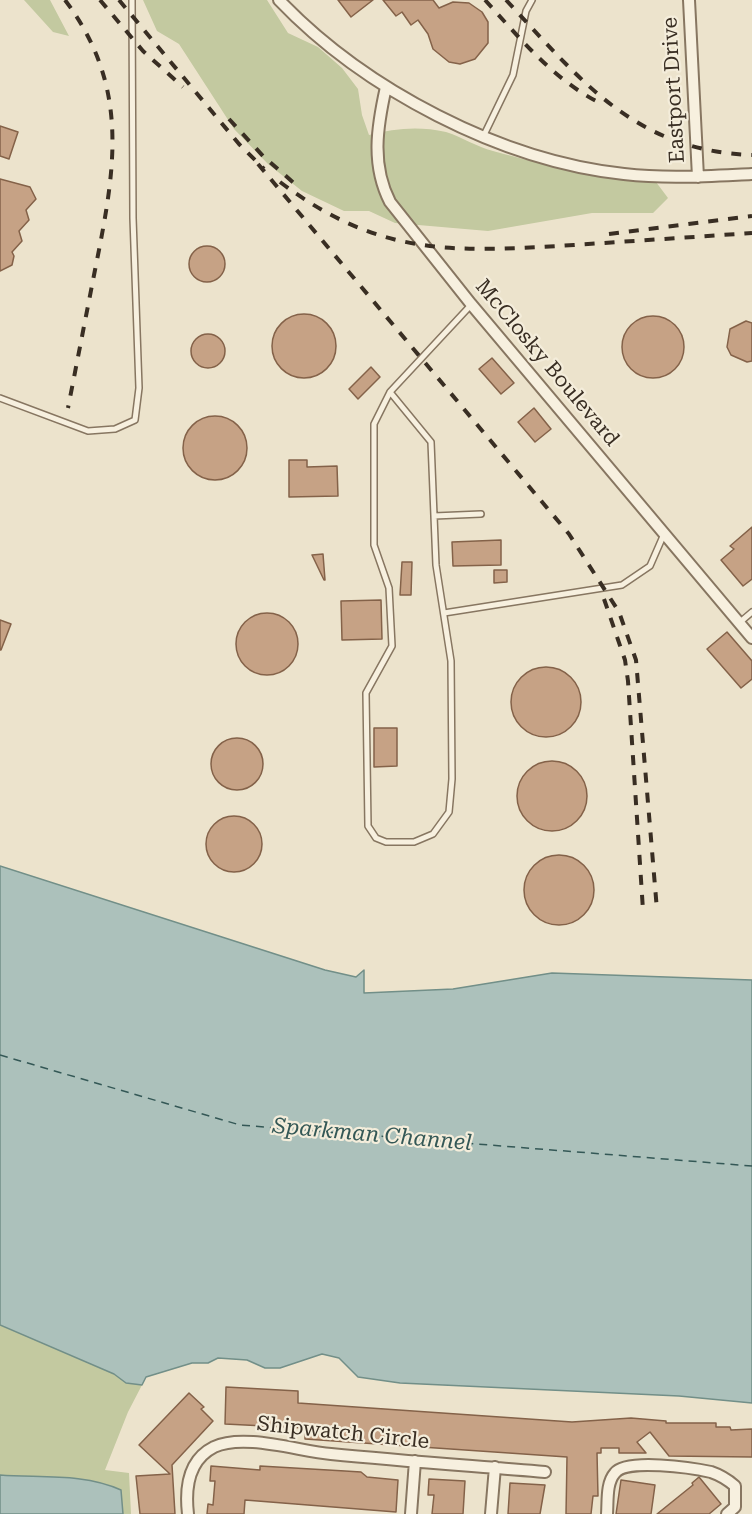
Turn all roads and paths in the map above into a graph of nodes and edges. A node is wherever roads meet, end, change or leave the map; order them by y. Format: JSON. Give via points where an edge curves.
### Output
{"nodes":[{"id":1,"x":132,"y":0,"type":"edge"},
{"id":2,"x":279,"y":0,"type":"edge"},
{"id":3,"x":532,"y":0,"type":"edge"},
{"id":4,"x":688,"y":0,"type":"edge"},
{"id":5,"x":387,"y":87,"type":"junction"},
{"id":6,"x":484,"y":135,"type":"junction"},
{"id":7,"x":752,"y":174,"type":"edge"},
{"id":8,"x":698,"y":177,"type":"junction"},
{"id":9,"x":471,"y":304,"type":"junction"},
{"id":10,"x":390,"y":392,"type":"junction"},
{"id":11,"x":0,"y":398,"type":"edge"},
{"id":12,"x":481,"y":514,"type":"dead end"},
{"id":13,"x":434,"y":516,"type":"junction"},
{"id":14,"x":664,"y":534,"type":"junction"},
{"id":15,"x":752,"y":612,"type":"edge"},
{"id":16,"x":444,"y":613,"type":"junction"},
{"id":17,"x":739,"y":623,"type":"junction"},
{"id":18,"x":752,"y":638,"type":"edge"},
{"id":19,"x":415,"y":1461,"type":"junction"},
{"id":20,"x":495,"y":1467,"type":"junction"},
{"id":21,"x":545,"y":1472,"type":"dead end"},
{"id":22,"x":188,"y":1514,"type":"edge"},
{"id":23,"x":411,"y":1514,"type":"edge"},
{"id":24,"x":491,"y":1514,"type":"edge"},
{"id":25,"x":607,"y":1514,"type":"edge"},
{"id":26,"x":727,"y":1514,"type":"edge"}],
"edges":[{"from":1,"to":11,"type":"lane","via":[[139,388],[135,420],[115,429],[88,431]]},
{"from":2,"to":5,"type":"street","via":[[325,44]]},
{"from":3,"to":6,"type":"lane","via":[[526,11],[513,75]]},
{"from":4,"to":8,"type":"street","name":"Eastport Drive"},
{"from":5,"to":6,"type":"street"},
{"from":5,"to":9,"type":"street","name":"McClosky Boulevard","via":[[378,122],[383,189],[402,219]]},
{"from":6,"to":8,"type":"street","via":[[576,165],[622,174]]},
{"from":7,"to":8,"type":"street"},
{"from":9,"to":10,"type":"lane"},
{"from":9,"to":14,"type":"street","name":"McClosky Boulevard"},
{"from":10,"to":13,"type":"lane","via":[[431,442]]},
{"from":10,"to":16,"type":"lane","via":[[374,424],[374,545],[389,588],[392,646],[366,693],[368,826],[375,838],[386,842],[414,842],[433,834],[449,812],[451,661]]},
{"from":12,"to":13,"type":"lane"},
{"from":13,"to":16,"type":"lane","via":[[436,565]]},
{"from":14,"to":16,"type":"lane","via":[[650,566],[622,585]]},
{"from":14,"to":17,"type":"street","name":"McClosky Boulevard"},
{"from":15,"to":17,"type":"lane"},
{"from":17,"to":18,"type":"street","name":"McClosky Boulevard"},
{"from":19,"to":20,"type":"street","name":"Shipwatch Circle"},
{"from":19,"to":22,"type":"street","name":"Shipwatch Circle","via":[[238,1442],[220,1444],[205,1452],[192,1469]]},
{"from":19,"to":23,"type":"street"},
{"from":20,"to":21,"type":"street","name":"Shipwatch Circle"},
{"from":20,"to":24,"type":"street"},
{"from":25,"to":26,"type":"street","via":[[614,1473],[622,1466],[639,1465],[695,1470],[726,1479],[735,1486],[736,1497],[735,1507]]}]}
